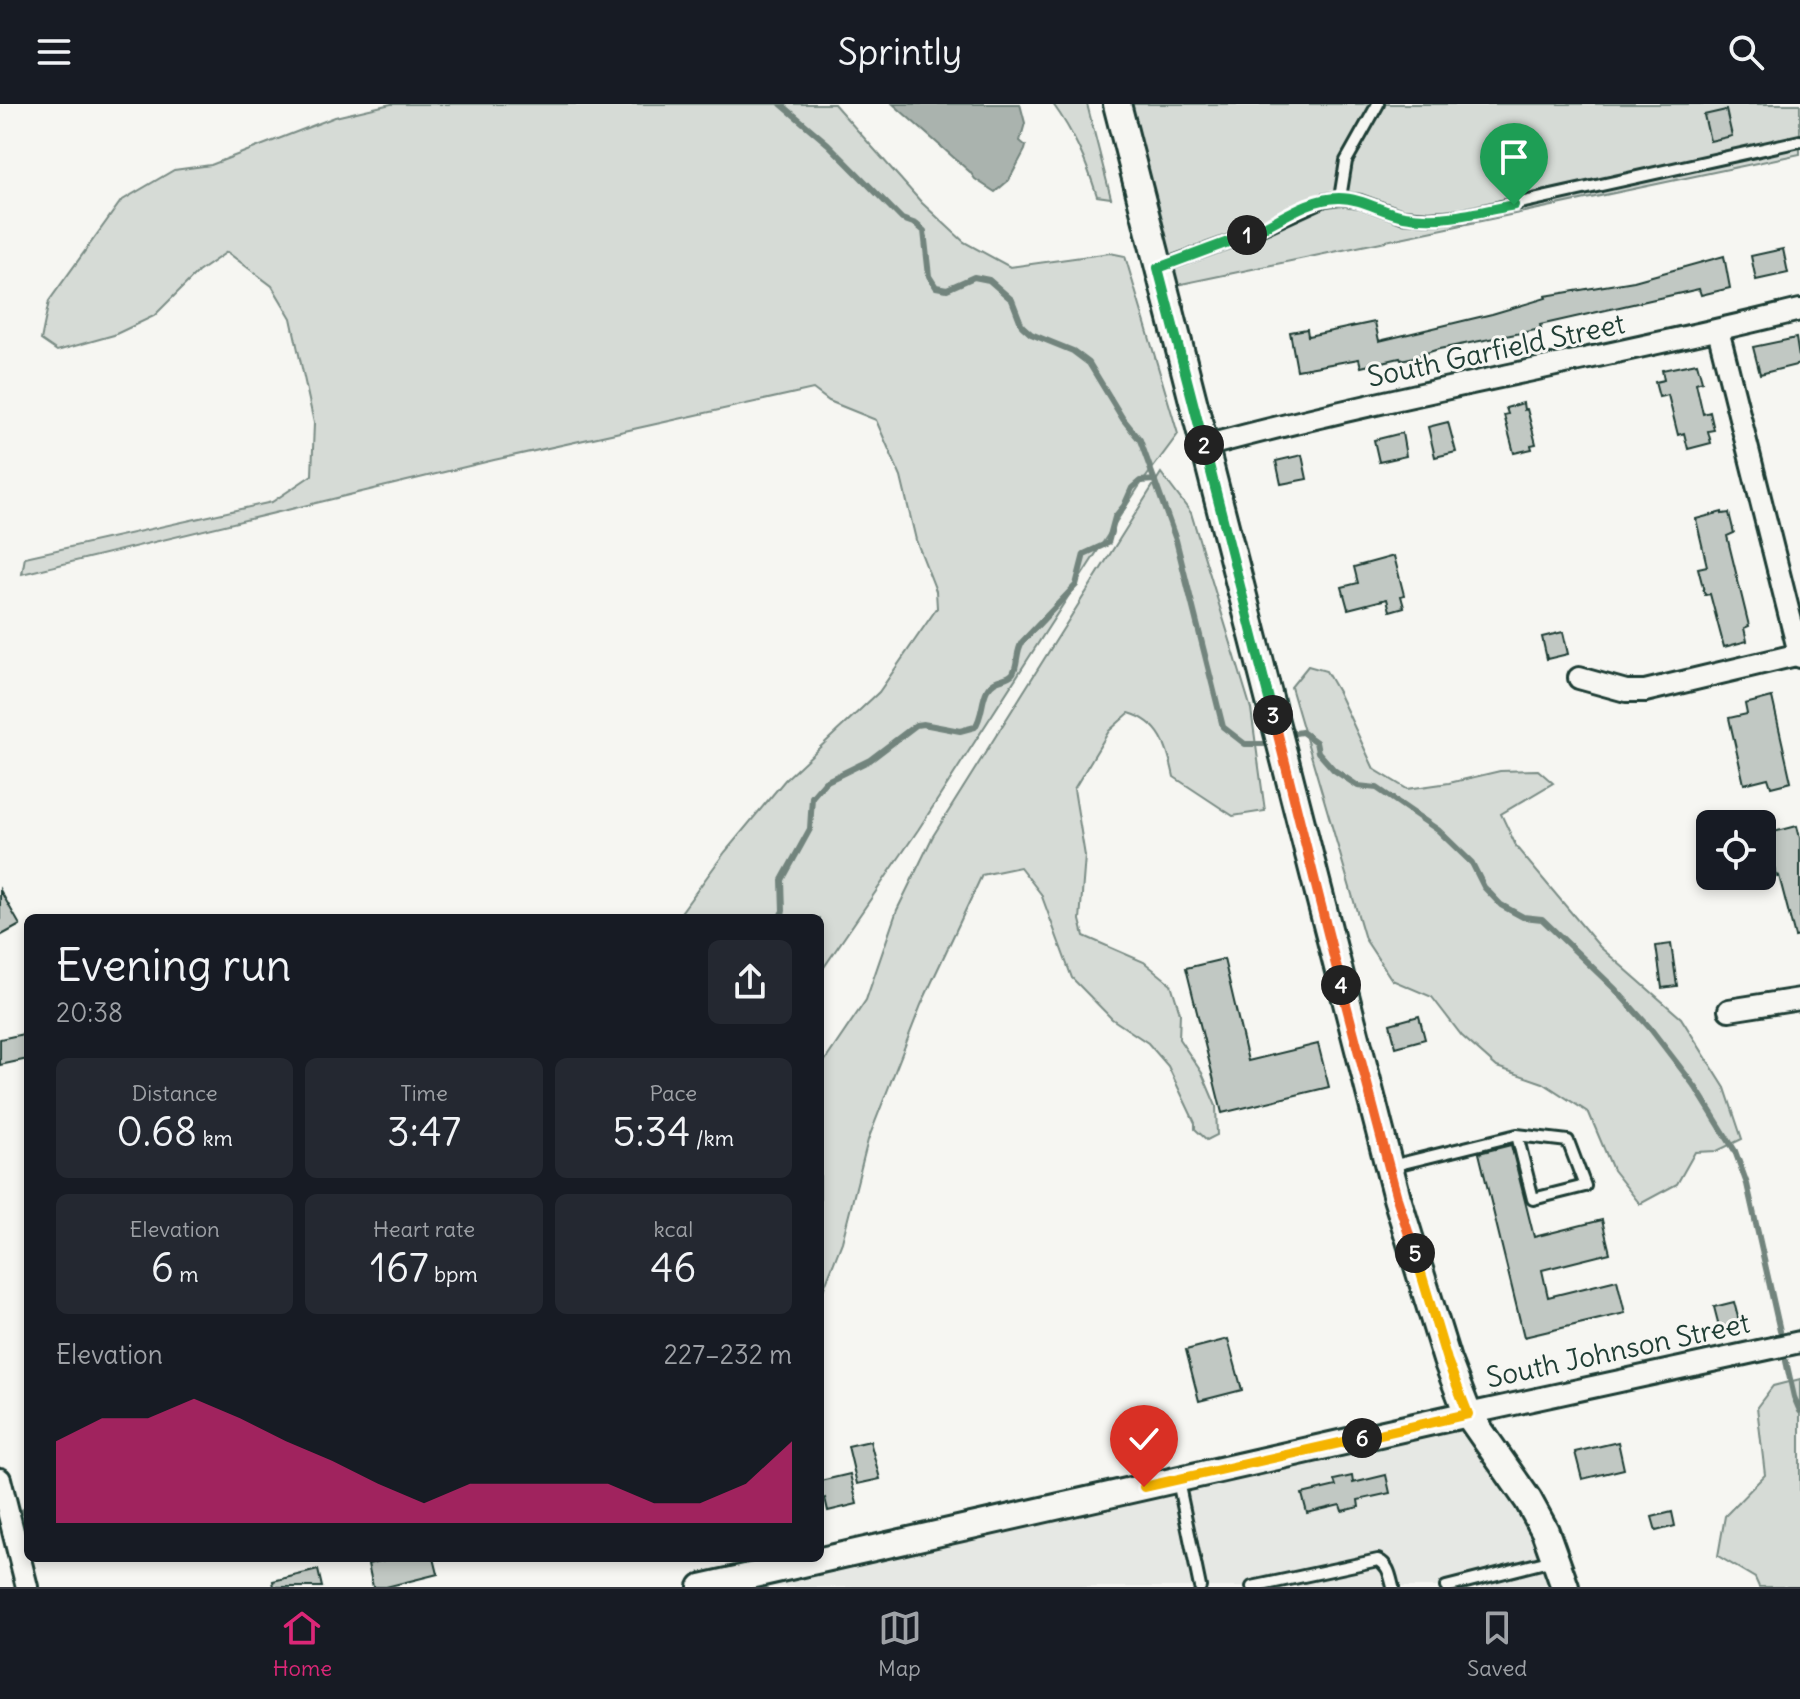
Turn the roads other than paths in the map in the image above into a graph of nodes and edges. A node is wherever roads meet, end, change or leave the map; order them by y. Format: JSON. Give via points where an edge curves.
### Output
{"nodes":[{"id":1,"x":1117,"y":104,"type":"edge"},
{"id":2,"x":1378,"y":104,"type":"edge"},
{"id":3,"x":1800,"y":141,"type":"edge"},
{"id":4,"x":1340,"y":198,"type":"junction"},
{"id":5,"x":1158,"y":268,"type":"junction"},
{"id":6,"x":1800,"y":310,"type":"edge"},
{"id":7,"x":1718,"y":330,"type":"junction"},
{"id":8,"x":1205,"y":446,"type":"junction"},
{"id":9,"x":1800,"y":655,"type":"edge"},
{"id":10,"x":1579,"y":678,"type":"dead end"},
{"id":11,"x":1800,"y":999,"type":"edge"},
{"id":12,"x":1729,"y":1010,"type":"dead end"},
{"id":13,"x":1517,"y":1135,"type":"junction"},
{"id":14,"x":1389,"y":1166,"type":"junction"},
{"id":15,"x":1800,"y":1342,"type":"edge"},
{"id":16,"x":1468,"y":1414,"type":"junction"},
{"id":17,"x":0,"y":1479,"type":"edge"},
{"id":18,"x":1178,"y":1479,"type":"junction"},
{"id":19,"x":1557,"y":1558,"type":"junction"},
{"id":20,"x":824,"y":1559,"type":"edge"},
{"id":21,"x":811,"y":1562,"type":"edge"},
{"id":22,"x":27,"y":1587,"type":"edge"},
{"id":23,"x":701,"y":1587,"type":"edge"},
{"id":24,"x":1200,"y":1587,"type":"edge"},
{"id":25,"x":1252,"y":1587,"type":"edge"},
{"id":26,"x":1393,"y":1587,"type":"edge"},
{"id":27,"x":1446,"y":1587,"type":"edge"},
{"id":28,"x":1565,"y":1587,"type":"edge"}],
"edges":[{"from":1,"to":5,"type":"main road"},
{"from":2,"to":4,"type":"lane","via":[[1346,161]]},
{"from":3,"to":4,"type":"lane","via":[[1461,216],[1402,216]]},
{"from":4,"to":5,"type":"lane","via":[[1313,203],[1253,233]]},
{"from":5,"to":8,"type":"main road"},
{"from":6,"to":7,"type":"street","name":"South Garfield Street"},
{"from":7,"to":8,"type":"street","name":"South Garfield Street"},
{"from":7,"to":9,"type":"street"},
{"from":8,"to":14,"type":"main road"},
{"from":9,"to":10,"type":"street","via":[[1645,691]]},
{"from":11,"to":12,"type":"street"},
{"from":13,"to":13,"type":"lane","via":[[1568,1141],[1585,1186],[1533,1199]]},
{"from":13,"to":14,"type":"lane"},
{"from":14,"to":16,"type":"main road"},
{"from":15,"to":16,"type":"street","name":"South Johnson Street"},
{"from":16,"to":18,"type":"street","name":"South Johnson Street"},
{"from":16,"to":19,"type":"main road","via":[[1528,1500]]},
{"from":17,"to":22,"type":"street"},
{"from":18,"to":20,"type":"street","name":"South Johnson Street"},
{"from":18,"to":24,"type":"lane"},
{"from":19,"to":27,"type":"lane"},
{"from":19,"to":28,"type":"main road"},
{"from":21,"to":23,"type":"street","name":"South Johnson Street"},
{"from":25,"to":26,"type":"lane","via":[[1378,1560],[1389,1571]]}]}
